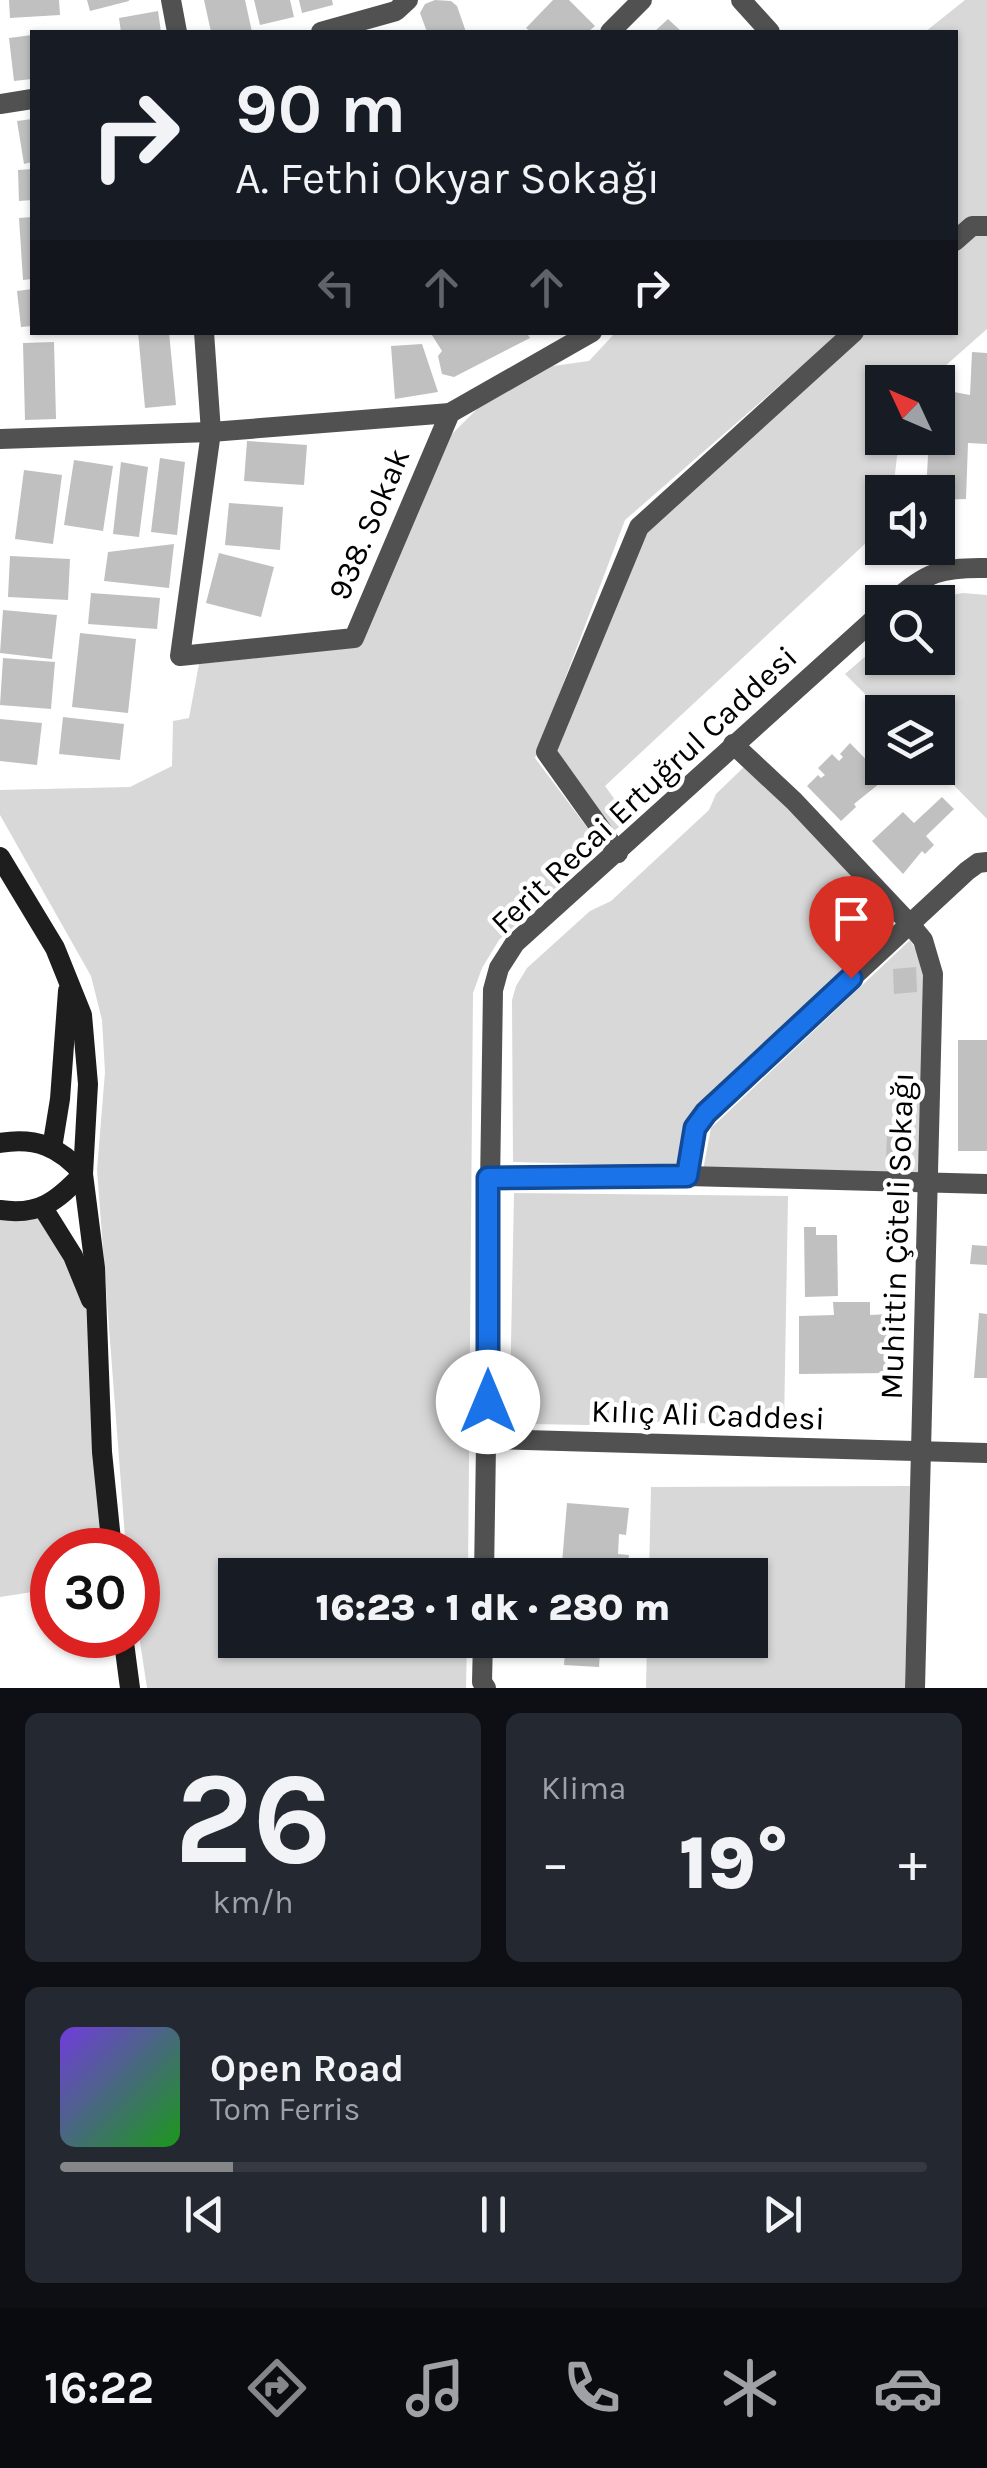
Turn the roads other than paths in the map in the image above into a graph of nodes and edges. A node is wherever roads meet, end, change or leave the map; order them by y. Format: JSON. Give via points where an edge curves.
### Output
{"nodes":[{"id":1,"x":171,"y":0,"type":"edge"},
{"id":2,"x":642,"y":0,"type":"edge"},
{"id":3,"x":741,"y":0,"type":"edge"},
{"id":4,"x":398,"y":4,"type":"edge"},
{"id":5,"x":177,"y":30,"type":"edge"},
{"id":6,"x":326,"y":30,"type":"edge"},
{"id":7,"x":402,"y":30,"type":"edge"},
{"id":8,"x":612,"y":30,"type":"edge"},
{"id":9,"x":768,"y":30,"type":"edge"},
{"id":10,"x":30,"y":98,"type":"edge"},
{"id":11,"x":0,"y":104,"type":"edge"},
{"id":12,"x":987,"y":226,"type":"edge"},
{"id":13,"x":958,"y":238,"type":"edge"},
{"id":14,"x":204,"y":335,"type":"edge"},
{"id":15,"x":851,"y":335,"type":"edge"},
{"id":16,"x":560,"y":341,"type":"edge"},
{"id":17,"x":450,"y":413,"type":"junction"},
{"id":18,"x":211,"y":432,"type":"junction"},
{"id":19,"x":0,"y":438,"type":"edge"},
{"id":20,"x":987,"y":568,"type":"edge"},
{"id":21,"x":912,"y":585,"type":"edge"},
{"id":22,"x":865,"y":627,"type":"edge"},
{"id":23,"x":733,"y":744,"type":"junction"},
{"id":24,"x":618,"y":853,"type":"junction"},
{"id":25,"x":0,"y":857,"type":"edge"},
{"id":26,"x":987,"y":862,"type":"edge"},
{"id":27,"x":909,"y":923,"type":"junction"},
{"id":28,"x":69,"y":984,"type":"junction"},
{"id":29,"x":0,"y":1143,"type":"edge"},
{"id":30,"x":52,"y":1148,"type":"junction"},
{"id":31,"x":84,"y":1174,"type":"junction"},
{"id":32,"x":687,"y":1176,"type":"junction"},
{"id":33,"x":488,"y":1178,"type":"junction"},
{"id":34,"x":928,"y":1183,"type":"junction"},
{"id":35,"x":987,"y":1184,"type":"edge"},
{"id":36,"x":44,"y":1208,"type":"junction"},
{"id":37,"x":0,"y":1210,"type":"edge"},
{"id":38,"x":98,"y":1315,"type":"junction"},
{"id":39,"x":488,"y":1438,"type":"junction"},
{"id":40,"x":920,"y":1451,"type":"junction"},
{"id":41,"x":987,"y":1453,"type":"edge"},
{"id":42,"x":110,"y":1528,"type":"edge"},
{"id":43,"x":484,"y":1558,"type":"edge"},
{"id":44,"x":126,"y":1658,"type":"edge"},
{"id":45,"x":483,"y":1658,"type":"edge"},
{"id":46,"x":484,"y":1685,"type":"edge"},
{"id":47,"x":130,"y":1688,"type":"edge"},
{"id":48,"x":915,"y":1688,"type":"edge"}],
"edges":[{"from":1,"to":5,"type":"street"},
{"from":2,"to":8,"type":"street"},
{"from":3,"to":9,"type":"street"},
{"from":4,"to":6,"type":"street"},
{"from":4,"to":7,"type":"street"},
{"from":10,"to":11,"type":"street"},
{"from":12,"to":13,"type":"street","via":[[972,226]]},
{"from":14,"to":18,"type":"street"},
{"from":15,"to":24,"type":"street","via":[[639,527],[546,752]]},
{"from":16,"to":17,"type":"street"},
{"from":17,"to":18,"type":"street"},
{"from":17,"to":18,"type":"street","name":"938. Sokak","via":[[354,638],[180,656]]},
{"from":18,"to":19,"type":"street"},
{"from":20,"to":21,"type":"street","via":[[952,568]]},
{"from":22,"to":23,"type":"street","name":"Ferit Recai Ertuğrul Caddesi"},
{"from":23,"to":24,"type":"street","name":"Ferit Recai Ertuğrul Caddesi"},
{"from":23,"to":27,"type":"street","name":"Muhittin Çöteli Sokağı"},
{"from":24,"to":33,"type":"street","name":"Ferit Recai Ertuğrul Caddesi","via":[[516,943],[498,968]]},
{"from":25,"to":28,"type":"main road"},
{"from":26,"to":27,"type":"street","via":[[978,862]]},
{"from":27,"to":32,"type":"street","via":[[706,1113],[695,1128]]},
{"from":27,"to":34,"type":"street","name":"Muhittin Çöteli Sokağı","via":[[923,940],[934,974]]},
{"from":28,"to":30,"type":"main road"},
{"from":28,"to":31,"type":"main road","via":[[82,1015],[88,1084]]},
{"from":29,"to":30,"type":"main road"},
{"from":30,"to":31,"type":"main road"},
{"from":31,"to":36,"type":"main road"},
{"from":31,"to":38,"type":"main road"},
{"from":32,"to":33,"type":"street"},
{"from":32,"to":34,"type":"street"},
{"from":33,"to":39,"type":"street","name":"Ferit Recai Ertuğrul Caddesi"},
{"from":34,"to":35,"type":"street"},
{"from":34,"to":40,"type":"street","name":"Muhittin Çöteli Sokağı"},
{"from":36,"to":37,"type":"main road"},
{"from":36,"to":38,"type":"main road","via":[[74,1256]]},
{"from":38,"to":42,"type":"main road"},
{"from":39,"to":40,"type":"street","name":"Kılıç Ali Caddesi"},
{"from":39,"to":43,"type":"street","name":"Ferit Recai Ertuğrul Caddesi"},
{"from":40,"to":41,"type":"street","name":"Kılıç Ali Caddesi"},
{"from":40,"to":48,"type":"street","name":"Muhittin Çöteli Sokağı"},
{"from":44,"to":47,"type":"main road"},
{"from":45,"to":46,"type":"street"}]}
